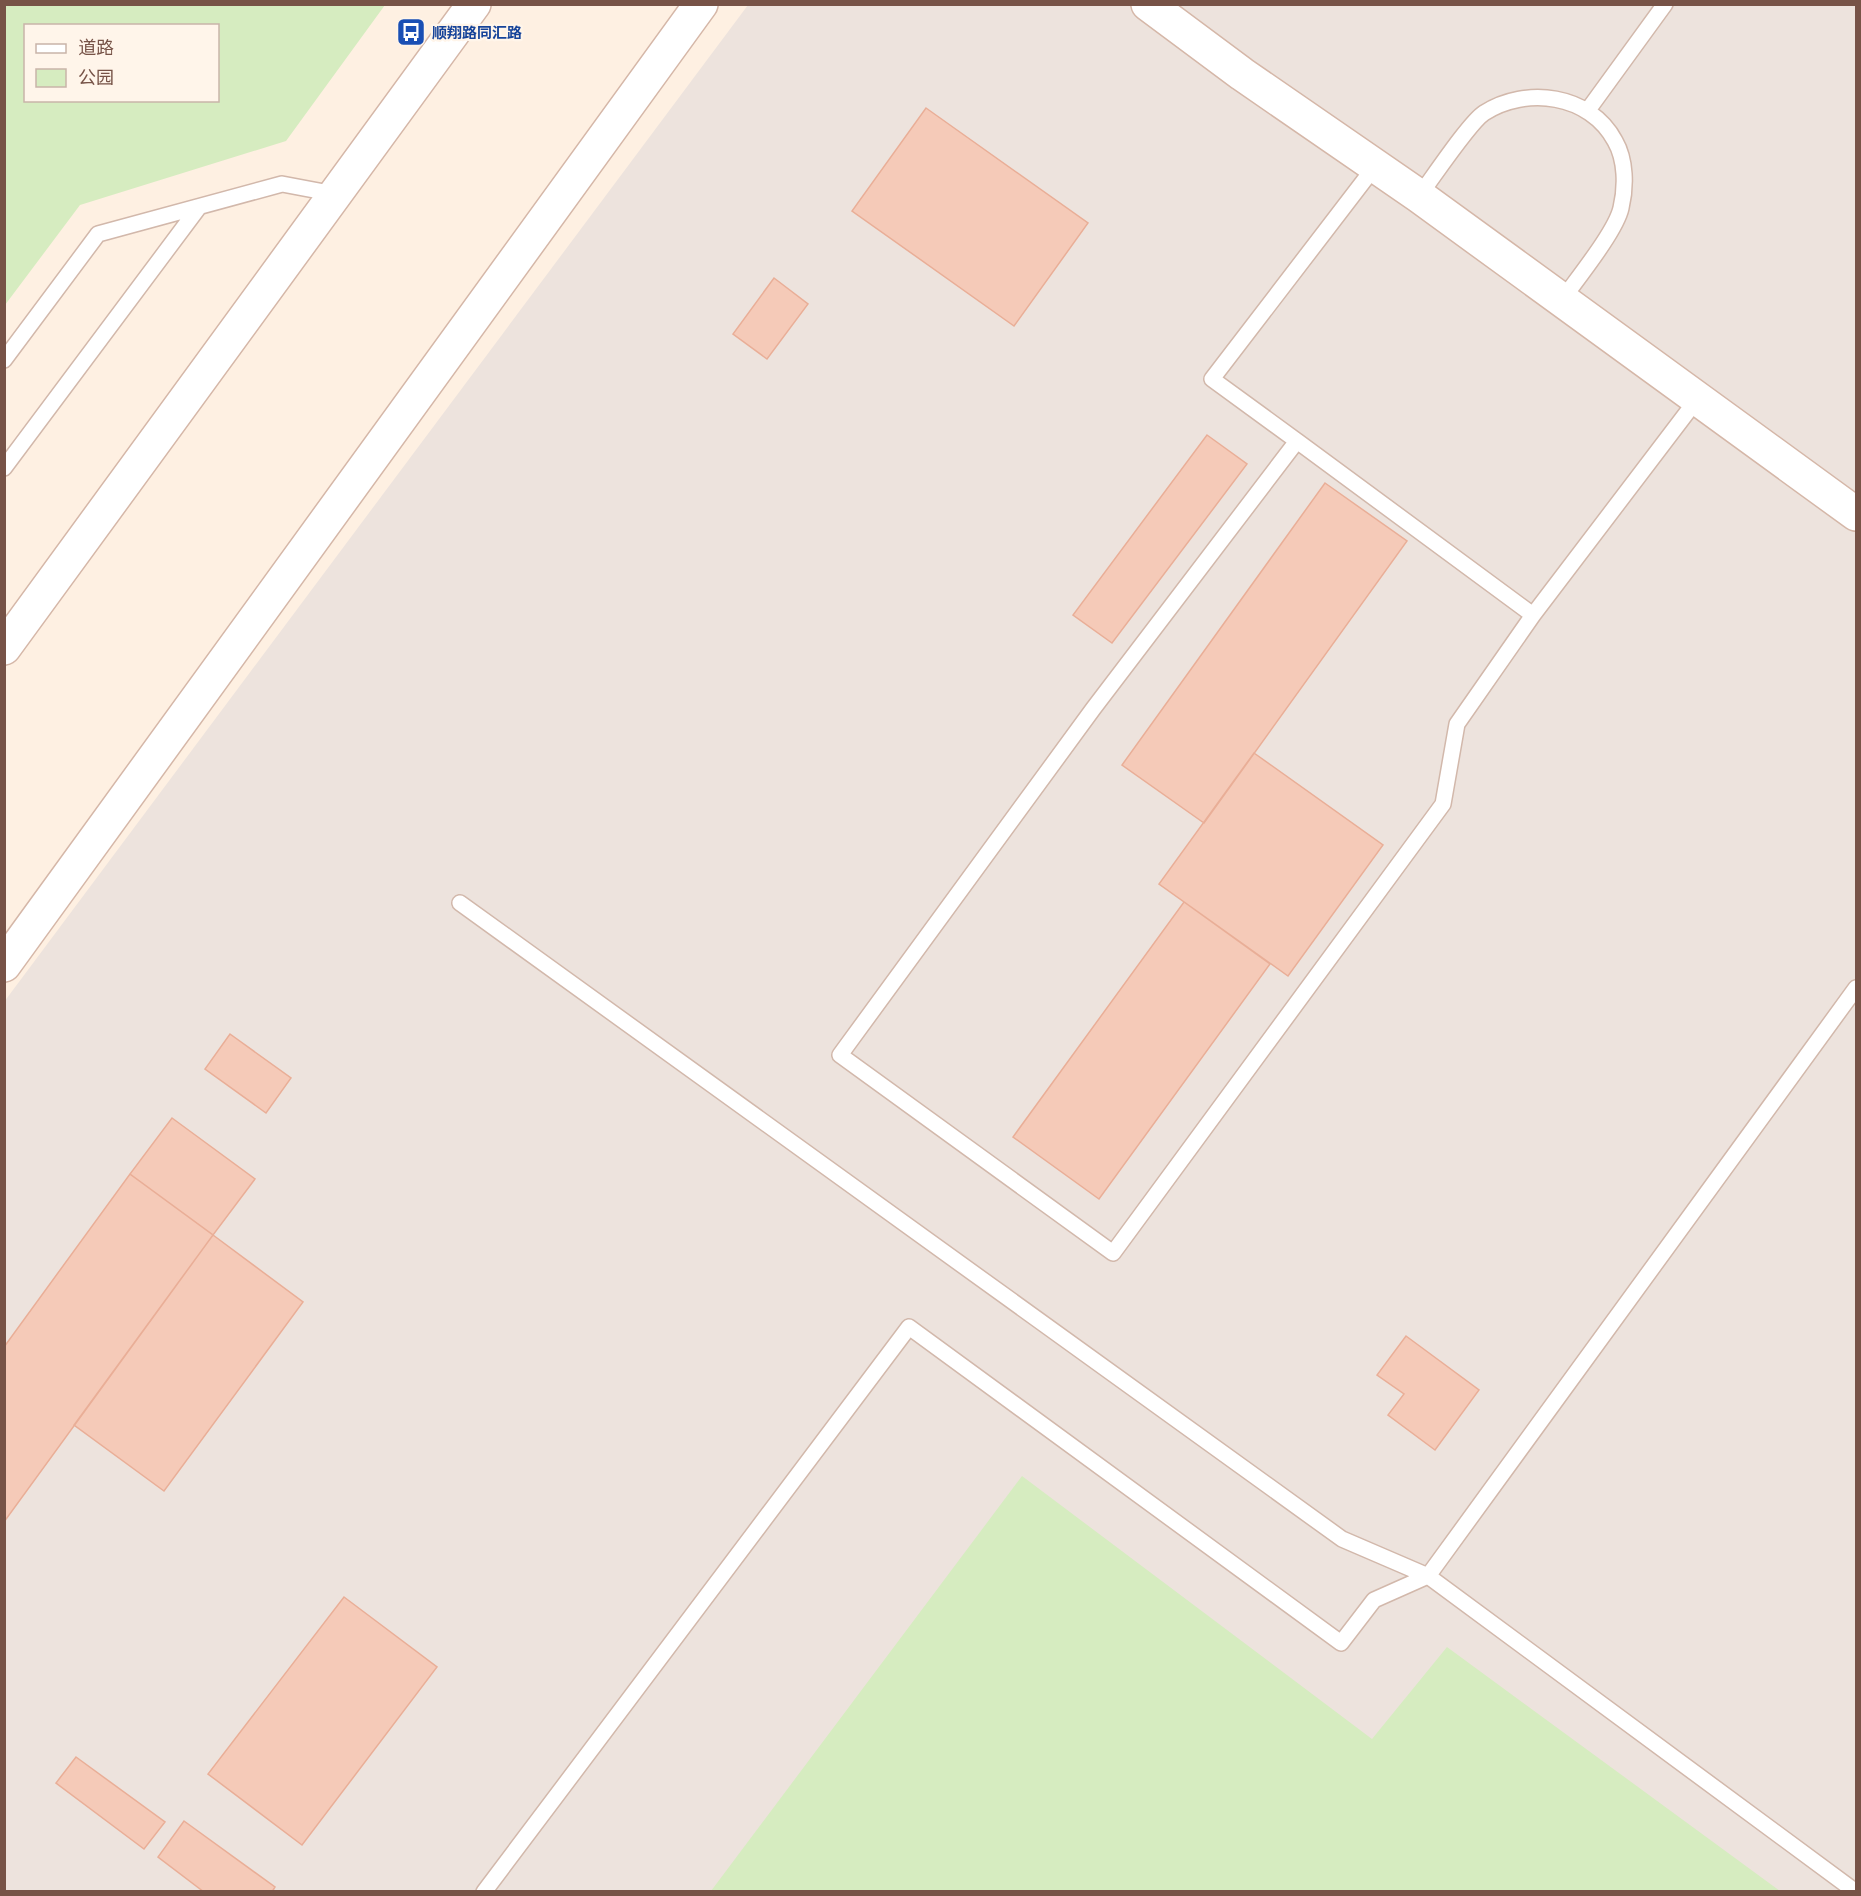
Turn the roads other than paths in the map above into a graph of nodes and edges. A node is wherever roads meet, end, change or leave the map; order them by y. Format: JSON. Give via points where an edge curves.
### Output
{"nodes":[{"id":1,"x":474,"y":4,"type":"edge"},
{"id":2,"x":701,"y":4,"type":"edge"},
{"id":3,"x":1148,"y":4,"type":"edge"},
{"id":4,"x":1665,"y":4,"type":"edge"},
{"id":5,"x":1588,"y":110,"type":"junction"},
{"id":6,"x":1376,"y":165,"type":"junction"},
{"id":7,"x":335,"y":194,"type":"junction"},
{"id":8,"x":1419,"y":196,"type":"junction"},
{"id":9,"x":199,"y":207,"type":"junction"},
{"id":10,"x":1562,"y":300,"type":"junction"},
{"id":11,"x":4,"y":360,"type":"edge"},
{"id":12,"x":1698,"y":398,"type":"junction"},
{"id":13,"x":1297,"y":441,"type":"junction"},
{"id":14,"x":4,"y":468,"type":"edge"},
{"id":15,"x":1857,"y":514,"type":"edge"},
{"id":16,"x":1533,"y":615,"type":"junction"},
{"id":17,"x":4,"y":648,"type":"edge"},
{"id":18,"x":460,"y":903,"type":"dead end"},
{"id":19,"x":4,"y":965,"type":"edge"},
{"id":20,"x":1857,"y":988,"type":"edge"},
{"id":21,"x":1428,"y":1576,"type":"junction"},
{"id":22,"x":484,"y":1892,"type":"edge"},
{"id":23,"x":1857,"y":1892,"type":"edge"}],
"edges":[{"from":1,"to":7,"type":"main road"},
{"from":2,"to":19,"type":"main road"},
{"from":3,"to":6,"type":"main road"},
{"from":4,"to":5,"type":"lane"},
{"from":5,"to":8,"type":"lane","via":[[1551,97],[1511,100],[1482,114]]},
{"from":5,"to":10,"type":"lane","via":[[1615,141],[1624,172],[1621,210]]},
{"from":6,"to":8,"type":"main road"},
{"from":6,"to":13,"type":"lane","via":[[1212,379]]},
{"from":7,"to":9,"type":"lane","via":[[282,184]]},
{"from":7,"to":17,"type":"main road"},
{"from":8,"to":10,"type":"main road"},
{"from":9,"to":11,"type":"lane","via":[[98,234]]},
{"from":9,"to":14,"type":"lane"},
{"from":10,"to":12,"type":"main road"},
{"from":12,"to":15,"type":"main road"},
{"from":12,"to":16,"type":"lane"},
{"from":13,"to":16,"type":"lane"},
{"from":13,"to":16,"type":"lane","via":[[1093,709],[840,1055],[1113,1253],[1443,804],[1457,724]]},
{"from":18,"to":21,"type":"lane","via":[[1342,1539]]},
{"from":20,"to":21,"type":"lane"},
{"from":21,"to":22,"type":"lane","via":[[1374,1600],[1341,1643],[909,1327]]},
{"from":21,"to":23,"type":"lane"}]}
